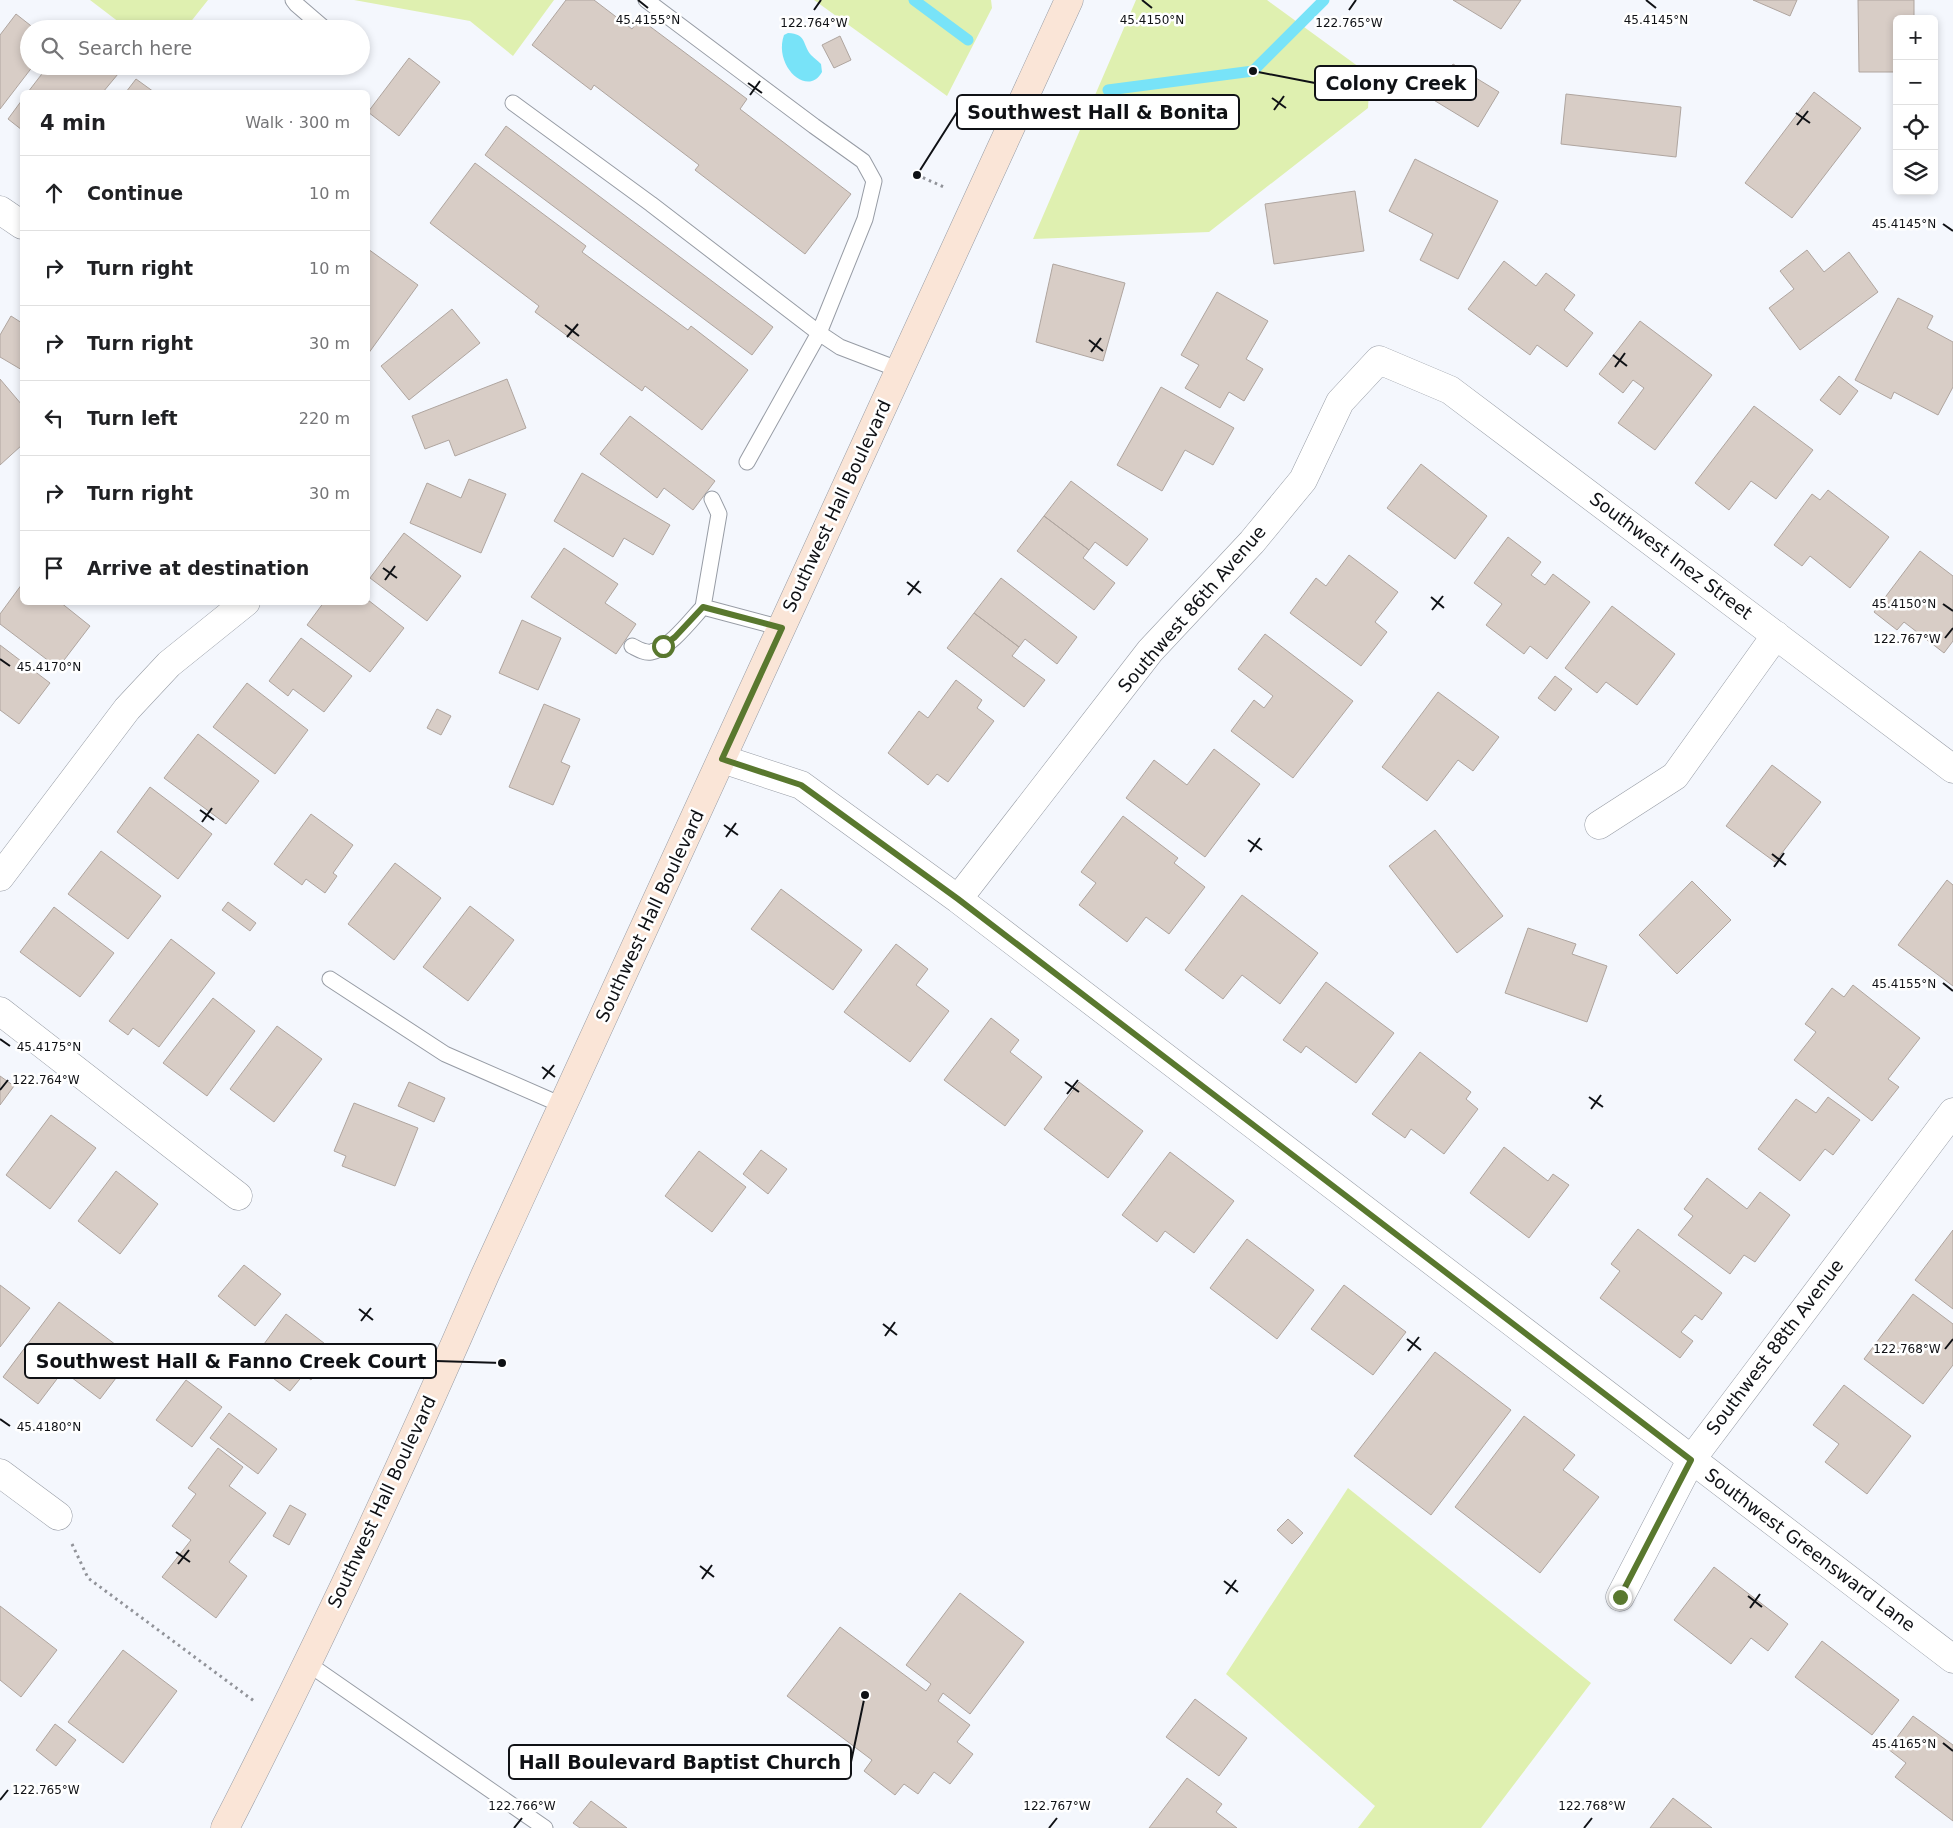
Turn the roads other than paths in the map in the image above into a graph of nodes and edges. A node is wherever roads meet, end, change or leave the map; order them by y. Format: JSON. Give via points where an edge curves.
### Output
{"nodes":[{"id":1,"x":293,"y":0,"type":"edge"},
{"id":2,"x":646,"y":0,"type":"edge"},
{"id":3,"x":1069,"y":0,"type":"edge"},
{"id":4,"x":315,"y":20,"type":"edge"},
{"id":5,"x":513,"y":103,"type":"dead end"},
{"id":6,"x":0,"y":210,"type":"edge"},
{"id":7,"x":20,"y":224,"type":"edge"},
{"id":8,"x":819,"y":333,"type":"junction"},
{"id":9,"x":1378,"y":360,"type":"joint"},
{"id":10,"x":900,"y":370,"type":"junction"},
{"id":11,"x":747,"y":462,"type":"dead end"},
{"id":12,"x":712,"y":499,"type":"dead end"},
{"id":13,"x":242,"y":605,"type":"edge"},
{"id":14,"x":703,"y":607,"type":"junction"},
{"id":15,"x":782,"y":628,"type":"junction"},
{"id":16,"x":1776,"y":635,"type":"junction"},
{"id":17,"x":632,"y":646,"type":"dead end"},
{"id":18,"x":722,"y":759,"type":"junction"},
{"id":19,"x":1953,"y":769,"type":"edge"},
{"id":20,"x":1599,"y":825,"type":"dead end"},
{"id":21,"x":0,"y":878,"type":"edge"},
{"id":22,"x":958,"y":899,"type":"junction"},
{"id":23,"x":330,"y":979,"type":"dead end"},
{"id":24,"x":0,"y":1011,"type":"edge"},
{"id":25,"x":564,"y":1106,"type":"junction"},
{"id":26,"x":1953,"y":1112,"type":"edge"},
{"id":27,"x":238,"y":1196,"type":"dead end"},
{"id":28,"x":1691,"y":1460,"type":"junction"},
{"id":29,"x":0,"y":1473,"type":"edge"},
{"id":30,"x":58,"y":1516,"type":"road end"},
{"id":31,"x":1620,"y":1597,"type":"dead end"},
{"id":32,"x":1953,"y":1659,"type":"edge"},
{"id":33,"x":307,"y":1664,"type":"junction"},
{"id":34,"x":225,"y":1828,"type":"edge"},
{"id":35,"x":545,"y":1828,"type":"edge"}],
"edges":[{"from":1,"to":4,"type":"lane"},
{"from":2,"to":8,"type":"lane","via":[[863,161],[874,181],[865,219]]},
{"from":3,"to":10,"type":"main road","name":"Southwest Hall Boulevard"},
{"from":5,"to":8,"type":"lane"},
{"from":6,"to":7,"type":"street"},
{"from":8,"to":10,"type":"lane","via":[[840,347]]},
{"from":8,"to":11,"type":"lane"},
{"from":9,"to":16,"type":"street","name":"Southwest Inez Street","via":[[1450,390]]},
{"from":9,"to":22,"type":"street","name":"Southwest 86th Avenue","via":[[1340,402],[1303,480],[1252,542],[1150,651]]},
{"from":10,"to":15,"type":"main road","name":"Southwest Hall Boulevard"},
{"from":12,"to":14,"type":"lane","via":[[718,514]]},
{"from":13,"to":21,"type":"street","via":[[169,664],[127,709]]},
{"from":14,"to":15,"type":"lane"},
{"from":14,"to":17,"type":"lane","via":[[663,646],[652,652],[643,652]]},
{"from":15,"to":18,"type":"main road","name":"Southwest Hall Boulevard"},
{"from":16,"to":19,"type":"street","name":"Southwest Inez Street"},
{"from":16,"to":20,"type":"street","via":[[1675,776]]},
{"from":18,"to":22,"type":"street","name":"Southwest Greensward Lane","via":[[801,785]]},
{"from":18,"to":25,"type":"main road","name":"Southwest Hall Boulevard"},
{"from":22,"to":28,"type":"street","name":"Southwest Greensward Lane"},
{"from":23,"to":25,"type":"lane","via":[[445,1054]]},
{"from":24,"to":27,"type":"street"},
{"from":25,"to":33,"type":"main road","name":"Southwest Hall Boulevard"},
{"from":26,"to":28,"type":"street","name":"Southwest 88th Avenue"},
{"from":28,"to":31,"type":"street","name":"Southwest 88th Avenue"},
{"from":28,"to":32,"type":"street","name":"Southwest Greensward Lane"},
{"from":29,"to":30,"type":"street"},
{"from":33,"to":34,"type":"main road","name":"Southwest Hall Boulevard"},
{"from":33,"to":35,"type":"lane"}]}
